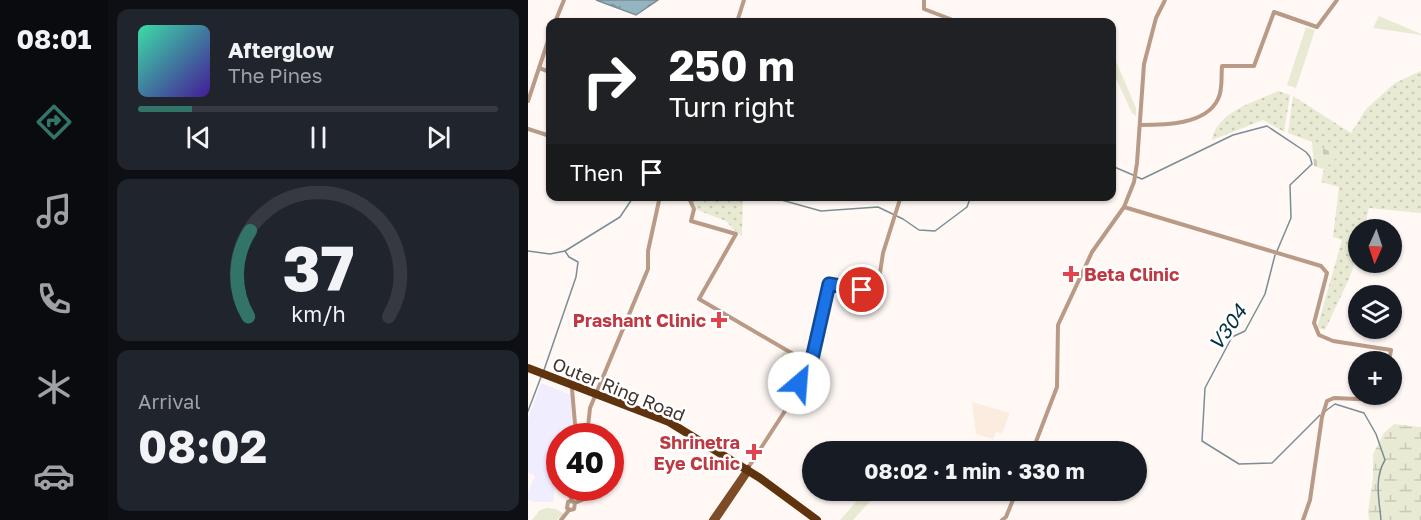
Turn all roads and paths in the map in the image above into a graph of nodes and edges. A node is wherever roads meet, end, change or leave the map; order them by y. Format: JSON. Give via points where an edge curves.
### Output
{"nodes":[{"id":1,"x":564,"y":0,"type":"edge"},
{"id":2,"x":744,"y":0,"type":"edge"},
{"id":3,"x":924,"y":0,"type":"edge"},
{"id":4,"x":1165,"y":0,"type":"edge"},
{"id":5,"x":1337,"y":0,"type":"edge"},
{"id":6,"x":557,"y":18,"type":"edge"},
{"id":7,"x":738,"y":18,"type":"edge"},
{"id":8,"x":947,"y":18,"type":"edge"},
{"id":9,"x":546,"y":47,"type":"edge"},
{"id":10,"x":539,"y":68,"type":"junction"},
{"id":11,"x":546,"y":71,"type":"edge"},
{"id":12,"x":528,"y":101,"type":"edge"},
{"id":13,"x":1140,"y":124,"type":"junction"},
{"id":14,"x":528,"y":129,"type":"edge"},
{"id":15,"x":546,"y":135,"type":"edge"},
{"id":16,"x":659,"y":201,"type":"edge"},
{"id":17,"x":690,"y":201,"type":"edge"},
{"id":18,"x":900,"y":201,"type":"edge"},
{"id":19,"x":1124,"y":207,"type":"junction"},
{"id":20,"x":1391,"y":351,"type":"edge"},
{"id":21,"x":804,"y":362,"type":"junction"},
{"id":22,"x":528,"y":369,"type":"edge"},
{"id":23,"x":543,"y":375,"type":"junction"},
{"id":24,"x":572,"y":389,"type":"junction"},
{"id":25,"x":596,"y":395,"type":"junction"},
{"id":26,"x":1348,"y":399,"type":"edge"},
{"id":27,"x":575,"y":423,"type":"edge"},
{"id":28,"x":588,"y":423,"type":"edge"},
{"id":29,"x":1036,"y":441,"type":"edge"},
{"id":30,"x":747,"y":471,"type":"junction"},
{"id":31,"x":578,"y":501,"type":"edge"},
{"id":32,"x":1013,"y":501,"type":"edge"},
{"id":33,"x":573,"y":502,"type":"joint"},
{"id":34,"x":561,"y":520,"type":"edge"},
{"id":35,"x":712,"y":520,"type":"edge"},
{"id":36,"x":716,"y":520,"type":"edge"},
{"id":37,"x":810,"y":520,"type":"edge"},
{"id":38,"x":817,"y":520,"type":"edge"},
{"id":39,"x":1002,"y":520,"type":"edge"},
{"id":40,"x":1303,"y":520,"type":"edge"}],
"edges":[{"from":1,"to":6,"type":"street"},
{"from":2,"to":7,"type":"street"},
{"from":3,"to":8,"type":"street","via":[[924,9]]},
{"from":4,"to":13,"type":"street","via":[[1144,64]]},
{"from":5,"to":13,"type":"street","via":[[1317,27],[1274,12],[1254,66],[1222,66],[1220,97],[1212,109],[1165,125]]},
{"from":9,"to":10,"type":"street"},
{"from":10,"to":11,"type":"street"},
{"from":10,"to":12,"type":"street"},
{"from":13,"to":19,"type":"street","via":[[1136,172]]},
{"from":14,"to":15,"type":"street"},
{"from":16,"to":25,"type":"street","via":[[648,269]]},
{"from":17,"to":21,"type":"street","via":[[694,209],[692,221],[736,234],[699,299]]},
{"from":18,"to":21,"type":"street","via":[[883,253],[878,293],[829,284],[812,359]]},
{"from":19,"to":20,"type":"street","via":[[1321,266],[1327,271],[1314,323],[1319,335]]},
{"from":19,"to":29,"type":"street","via":[[1094,248],[1058,325],[1057,387]]},
{"from":21,"to":30,"type":"street","via":[[796,394]]},
{"from":22,"to":23,"type":"highway","name":"Outer Ring Road"},
{"from":23,"to":24,"type":"highway","name":"Outer Ring Road"},
{"from":23,"to":25,"type":"highway","name":"Outer Ring Road"},
{"from":24,"to":25,"type":"highway","name":"Outer Ring Road"},
{"from":24,"to":27,"type":"street"},
{"from":25,"to":28,"type":"street"},
{"from":25,"to":30,"type":"highway","name":"Outer Ring Road","via":[[671,427]]},
{"from":26,"to":40,"type":"street","via":[[1334,398],[1324,407],[1312,488]]},
{"from":30,"to":35,"type":"main road"},
{"from":30,"to":36,"type":"main road"},
{"from":30,"to":37,"type":"highway","name":"Outer Ring Road"},
{"from":30,"to":38,"type":"highway","name":"Outer Ring Road"},
{"from":31,"to":33,"type":"street"},
{"from":32,"to":39,"type":"street"},
{"from":33,"to":34,"type":"street","via":[[574,509]]}]}
